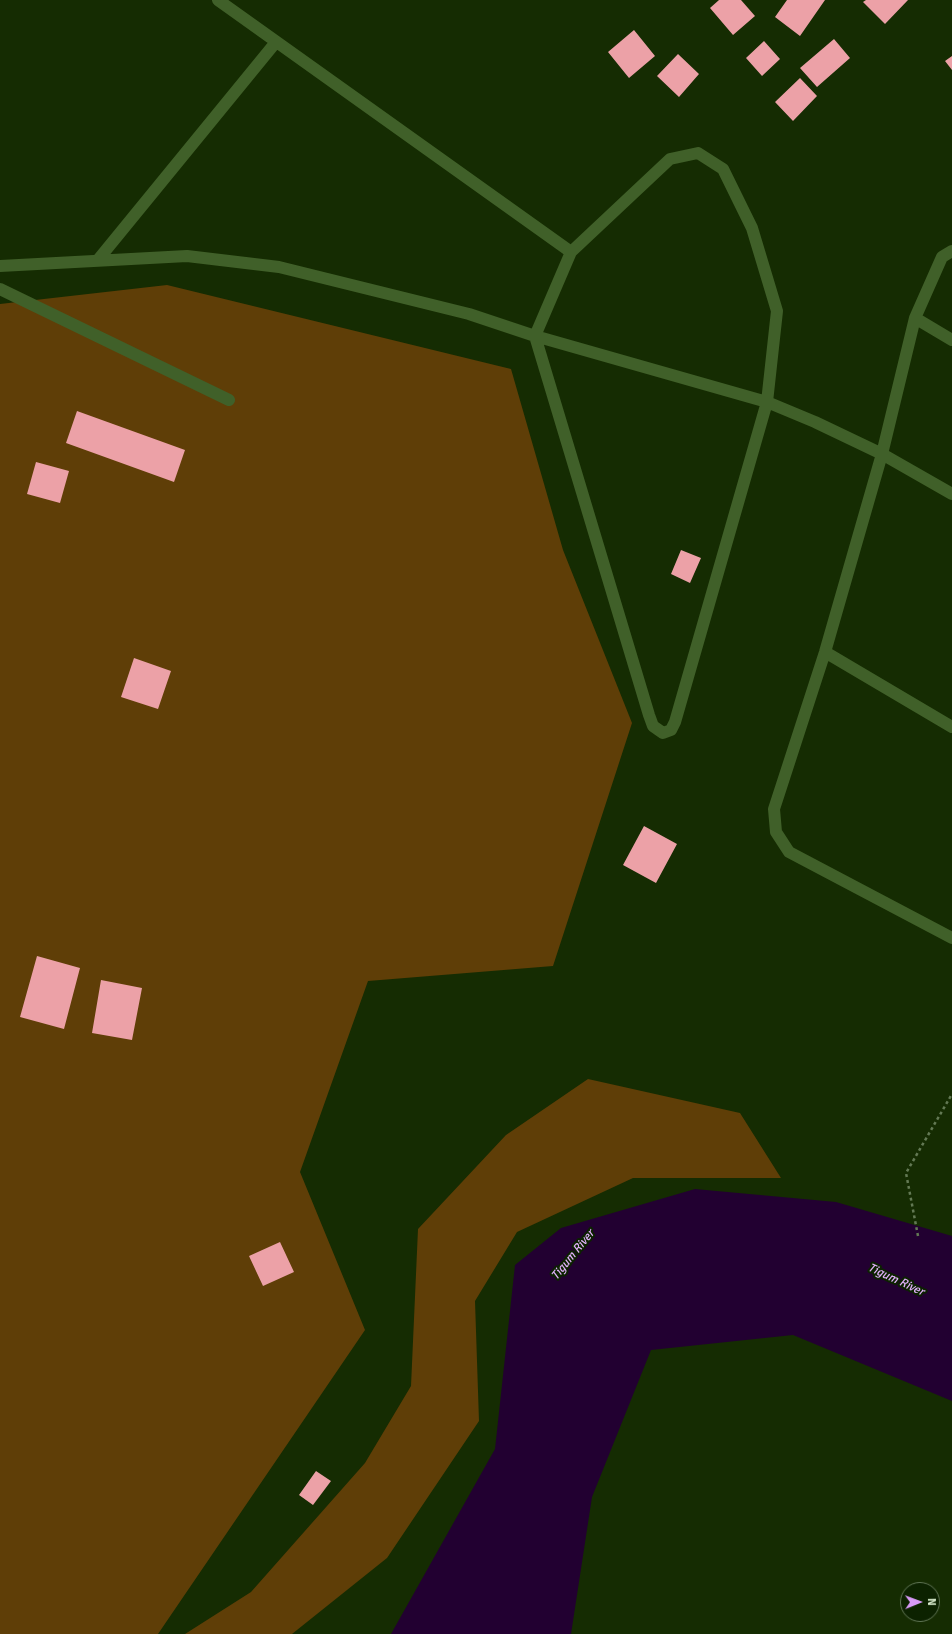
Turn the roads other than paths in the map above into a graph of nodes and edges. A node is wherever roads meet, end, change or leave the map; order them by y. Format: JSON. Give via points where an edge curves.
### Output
{"nodes":[{"id":1,"x":218,"y":0,"type":"edge"},
{"id":2,"x":276,"y":42,"type":"junction"},
{"id":3,"x":952,"y":251,"type":"edge"},
{"id":4,"x":571,"y":252,"type":"junction"},
{"id":5,"x":97,"y":261,"type":"junction"},
{"id":6,"x":0,"y":266,"type":"edge"},
{"id":7,"x":0,"y":289,"type":"edge"},
{"id":8,"x":915,"y":318,"type":"junction"},
{"id":9,"x":535,"y":336,"type":"junction"},
{"id":10,"x":952,"y":340,"type":"edge"},
{"id":11,"x":229,"y":400,"type":"dead end"},
{"id":12,"x":767,"y":402,"type":"junction"},
{"id":13,"x":882,"y":454,"type":"junction"},
{"id":14,"x":952,"y":494,"type":"edge"},
{"id":15,"x":826,"y":652,"type":"junction"},
{"id":16,"x":952,"y":726,"type":"edge"},
{"id":17,"x":952,"y":938,"type":"edge"}],
"edges":[{"from":1,"to":2,"type":"street"},
{"from":2,"to":4,"type":"street"},
{"from":2,"to":5,"type":"street"},
{"from":3,"to":8,"type":"street","via":[[942,257]]},
{"from":4,"to":9,"type":"street"},
{"from":4,"to":12,"type":"street","via":[[670,159],[698,153],[723,169],[752,228],[777,311]]},
{"from":5,"to":6,"type":"street"},
{"from":5,"to":9,"type":"street","via":[[187,256],[279,267],[470,314]]},
{"from":7,"to":11,"type":"street"},
{"from":8,"to":10,"type":"street"},
{"from":8,"to":13,"type":"street"},
{"from":9,"to":12,"type":"street"},
{"from":9,"to":12,"type":"street","via":[[649,715],[653,726],[663,733],[671,730],[675,722]]},
{"from":12,"to":13,"type":"street"},
{"from":13,"to":14,"type":"street"},
{"from":13,"to":15,"type":"street"},
{"from":15,"to":16,"type":"street"},
{"from":15,"to":17,"type":"street","via":[[774,809],[776,832],[789,852]]}]}
